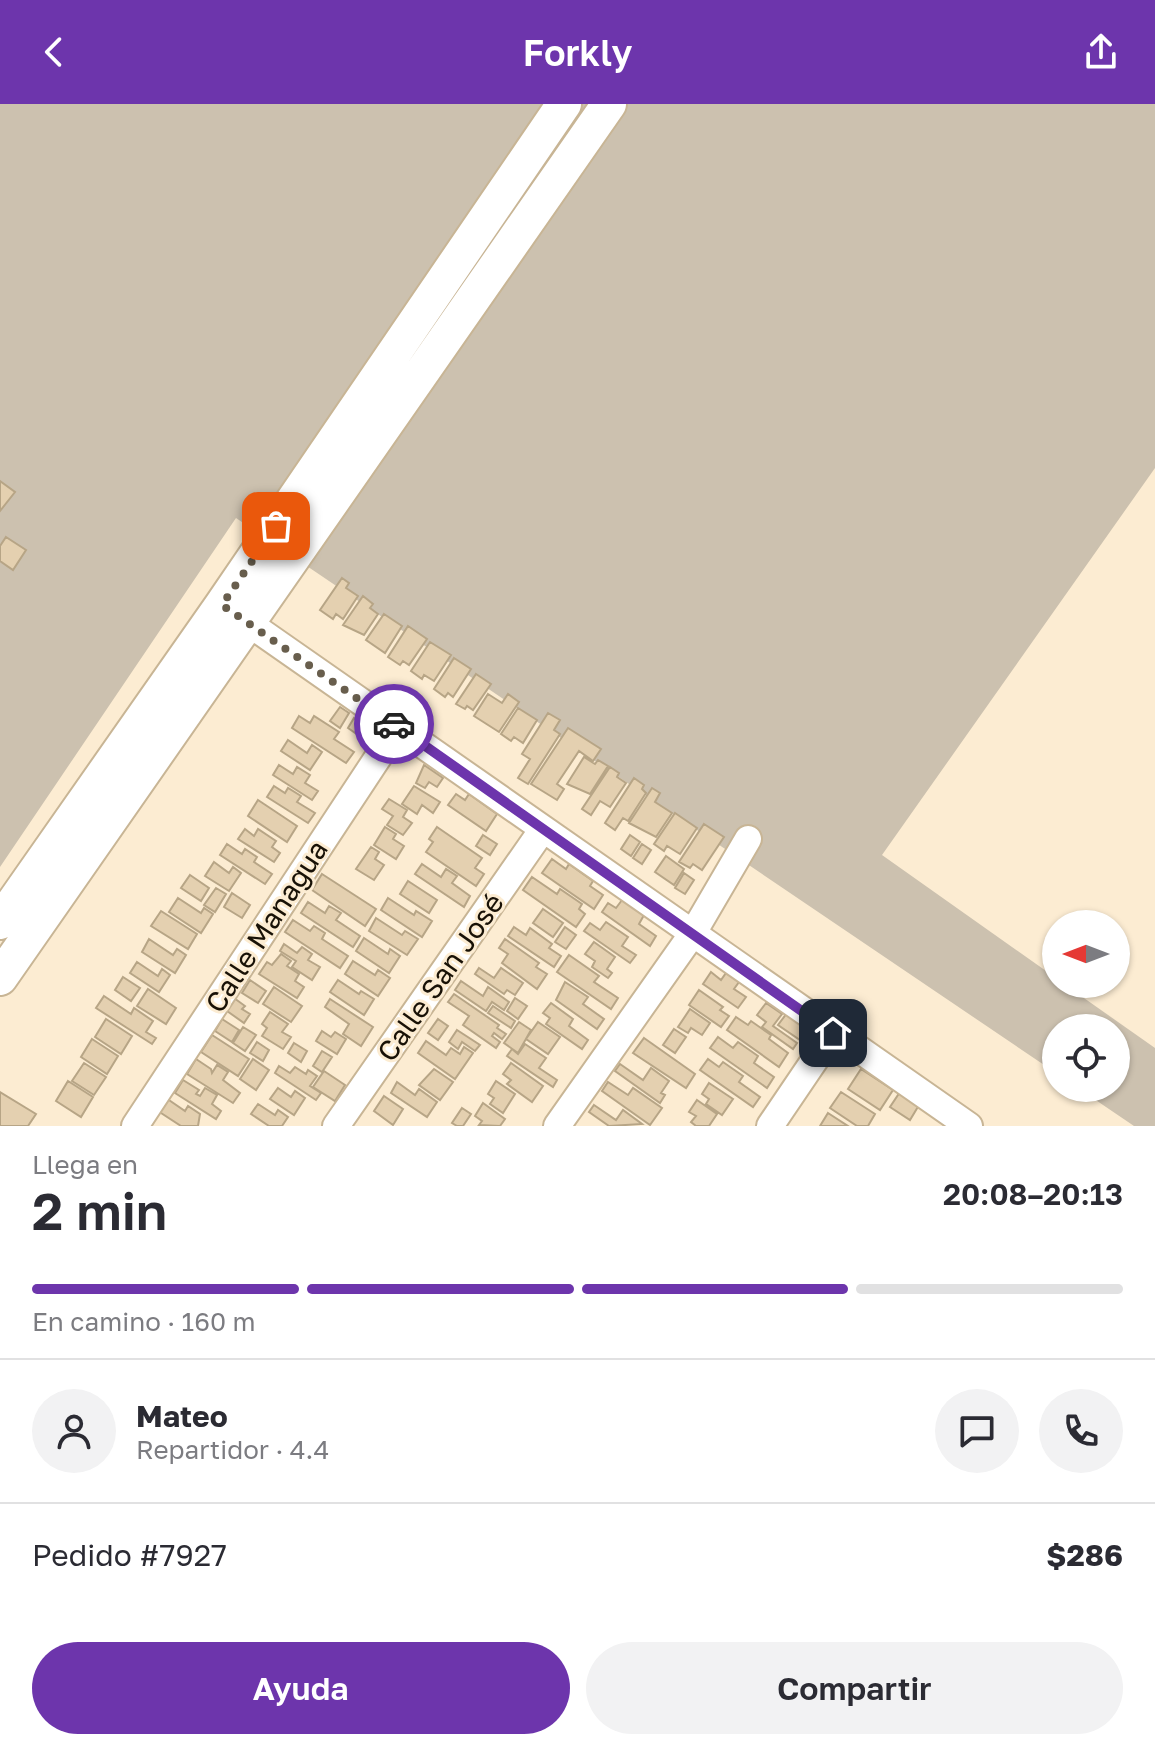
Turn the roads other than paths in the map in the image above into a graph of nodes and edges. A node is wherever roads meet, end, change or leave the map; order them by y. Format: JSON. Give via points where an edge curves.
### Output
{"nodes":[{"id":1,"x":564,"y":104,"type":"edge"},
{"id":2,"x":609,"y":104,"type":"edge"},
{"id":3,"x":234,"y":613,"type":"junction"},
{"id":4,"x":398,"y":727,"type":"junction"},
{"id":5,"x":543,"y":829,"type":"junction"},
{"id":6,"x":748,"y":839,"type":"dead end"},
{"id":7,"x":0,"y":922,"type":"edge"},
{"id":8,"x":693,"y":933,"type":"junction"},
{"id":9,"x":0,"y":978,"type":"edge"},
{"id":10,"x":833,"y":1033,"type":"junction"},
{"id":11,"x":135,"y":1126,"type":"edge"},
{"id":12,"x":336,"y":1126,"type":"edge"},
{"id":13,"x":557,"y":1126,"type":"edge"},
{"id":14,"x":770,"y":1126,"type":"edge"},
{"id":15,"x":969,"y":1126,"type":"edge"}],
"edges":[{"from":1,"to":3,"type":"street"},
{"from":2,"to":3,"type":"street"},
{"from":3,"to":4,"type":"street"},
{"from":3,"to":7,"type":"street"},
{"from":3,"to":9,"type":"street"},
{"from":4,"to":5,"type":"street"},
{"from":4,"to":11,"type":"street","name":"Calle Managua"},
{"from":5,"to":8,"type":"street"},
{"from":5,"to":12,"type":"street","name":"Calle San José"},
{"from":6,"to":8,"type":"street"},
{"from":8,"to":10,"type":"street"},
{"from":8,"to":13,"type":"street"},
{"from":10,"to":14,"type":"street"},
{"from":10,"to":15,"type":"street"}]}
